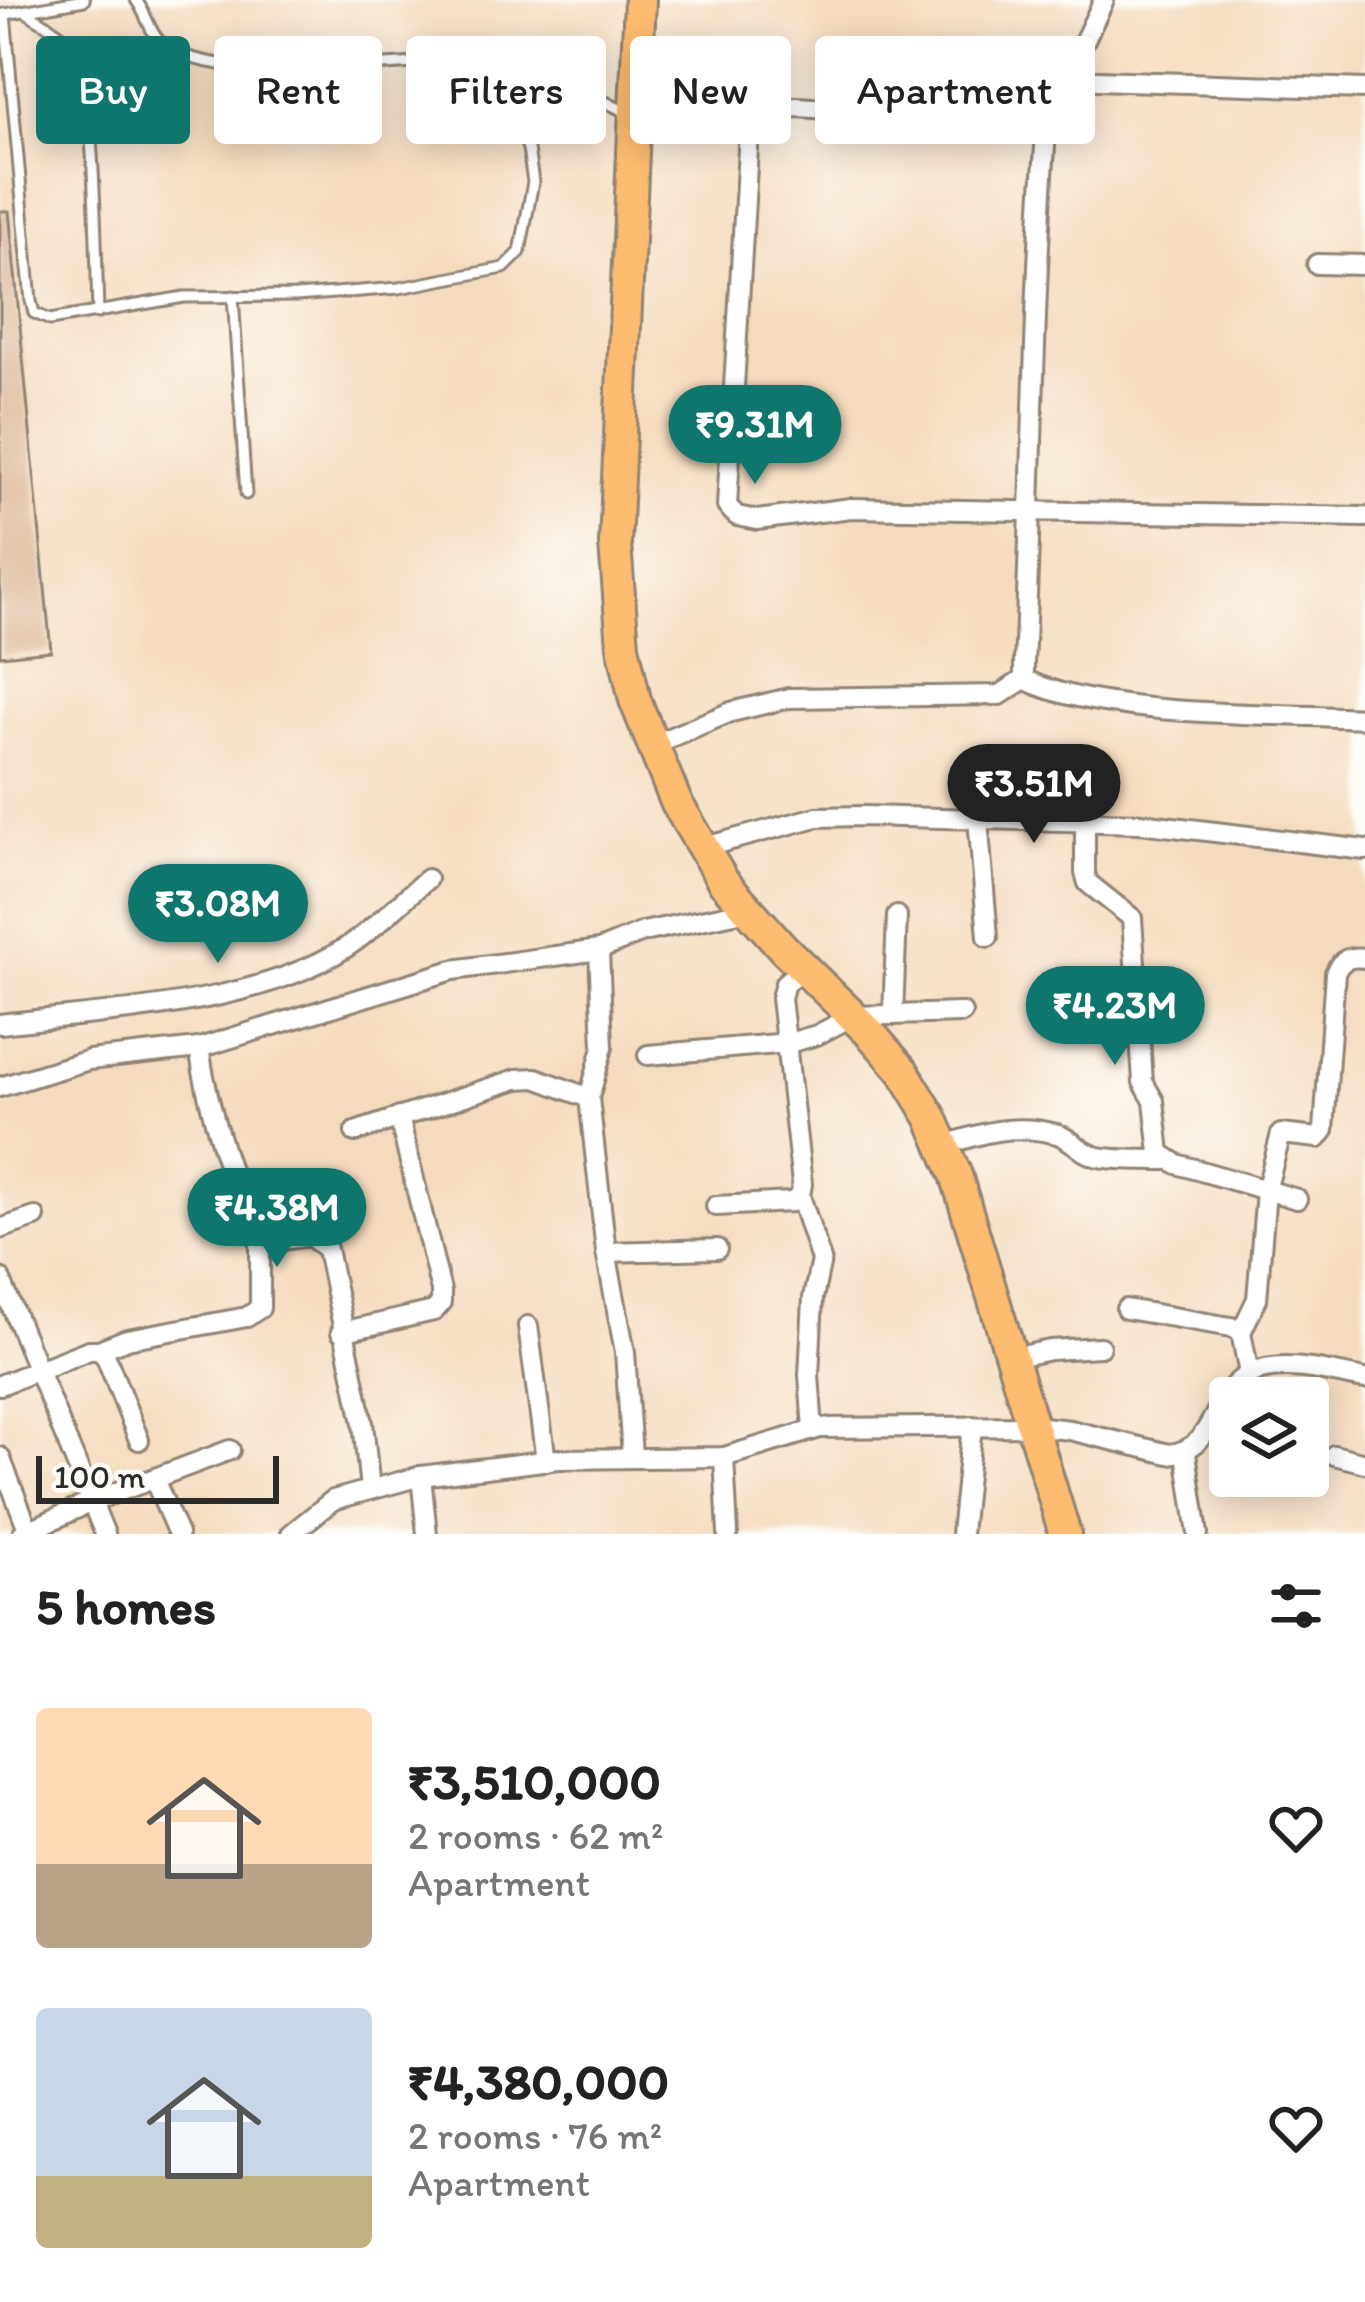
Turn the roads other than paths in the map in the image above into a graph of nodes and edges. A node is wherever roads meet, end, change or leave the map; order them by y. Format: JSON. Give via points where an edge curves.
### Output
{"nodes":[{"id":1,"x":83,"y":0,"type":"edge"},
{"id":2,"x":136,"y":0,"type":"edge"},
{"id":3,"x":640,"y":0,"type":"edge"},
{"id":4,"x":1104,"y":0,"type":"edge"},
{"id":5,"x":25,"y":11,"type":"junction"},
{"id":6,"x":2,"y":15,"type":"edge"},
{"id":7,"x":638,"y":36,"type":"edge"},
{"id":8,"x":1087,"y":36,"type":"edge"},
{"id":9,"x":406,"y":62,"type":"edge"},
{"id":10,"x":1095,"y":80,"type":"edge"},
{"id":11,"x":1365,"y":89,"type":"edge"},
{"id":12,"x":815,"y":108,"type":"edge"},
{"id":13,"x":523,"y":144,"type":"edge"},
{"id":14,"x":631,"y":144,"type":"edge"},
{"id":15,"x":1044,"y":144,"type":"edge"},
{"id":16,"x":1317,"y":264,"type":"dead end"},
{"id":17,"x":1365,"y":265,"type":"edge"},
{"id":18,"x":233,"y":296,"type":"junction"},
{"id":19,"x":98,"y":313,"type":"junction"},
{"id":20,"x":246,"y":494,"type":"dead end"},
{"id":21,"x":1033,"y":512,"type":"junction"},
{"id":22,"x":1365,"y":517,"type":"edge"},
{"id":23,"x":1024,"y":679,"type":"junction"},
{"id":24,"x":1365,"y":718,"type":"edge"},
{"id":25,"x":652,"y":745,"type":"junction"},
{"id":26,"x":978,"y":819,"type":"junction"},
{"id":27,"x":1085,"y":821,"type":"junction"},
{"id":28,"x":701,"y":848,"type":"junction"},
{"id":29,"x":1365,"y":850,"type":"edge"},
{"id":30,"x":427,"y":879,"type":"dead end"},
{"id":31,"x":748,"y":910,"type":"junction"},
{"id":32,"x":897,"y":916,"type":"dead end"},
{"id":33,"x":988,"y":937,"type":"dead end"},
{"id":34,"x":599,"y":950,"type":"junction"},
{"id":35,"x":1365,"y":958,"type":"edge"},
{"id":36,"x":803,"y":968,"type":"junction"},
{"id":37,"x":962,"y":1012,"type":"dead end"},
{"id":38,"x":893,"y":1015,"type":"junction"},
{"id":39,"x":853,"y":1016,"type":"junction"},
{"id":40,"x":0,"y":1024,"type":"edge"},
{"id":41,"x":789,"y":1043,"type":"junction"},
{"id":42,"x":200,"y":1048,"type":"junction"},
{"id":43,"x":648,"y":1055,"type":"dead end"},
{"id":44,"x":0,"y":1087,"type":"edge"},
{"id":45,"x":589,"y":1098,"type":"junction"},
{"id":46,"x":399,"y":1118,"type":"junction"},
{"id":47,"x":355,"y":1132,"type":"dead end"},
{"id":48,"x":944,"y":1146,"type":"junction"},
{"id":49,"x":1166,"y":1160,"type":"junction"},
{"id":50,"x":1266,"y":1191,"type":"junction"},
{"id":51,"x":800,"y":1196,"type":"junction"},
{"id":52,"x":1297,"y":1199,"type":"dead end"},
{"id":53,"x":716,"y":1206,"type":"dead end"},
{"id":54,"x":34,"y":1217,"type":"dead end"},
{"id":55,"x":0,"y":1228,"type":"edge"},
{"id":56,"x":260,"y":1244,"type":"junction"},
{"id":57,"x":717,"y":1249,"type":"dead end"},
{"id":58,"x":606,"y":1252,"type":"junction"},
{"id":59,"x":0,"y":1278,"type":"edge"},
{"id":60,"x":1126,"y":1309,"type":"dead end"},
{"id":61,"x":528,"y":1325,"type":"dead end"},
{"id":62,"x":341,"y":1332,"type":"junction"},
{"id":63,"x":1240,"y":1332,"type":"junction"},
{"id":64,"x":1100,"y":1347,"type":"dead end"},
{"id":65,"x":99,"y":1350,"type":"junction"},
{"id":66,"x":1012,"y":1358,"type":"junction"},
{"id":67,"x":38,"y":1370,"type":"junction"},
{"id":68,"x":1249,"y":1373,"type":"junction"},
{"id":69,"x":1365,"y":1379,"type":"edge"},
{"id":70,"x":0,"y":1385,"type":"edge"},
{"id":71,"x":972,"y":1426,"type":"junction"},
{"id":72,"x":1034,"y":1426,"type":"junction"},
{"id":73,"x":813,"y":1430,"type":"junction"},
{"id":74,"x":139,"y":1440,"type":"dead end"},
{"id":75,"x":230,"y":1450,"type":"dead end"},
{"id":76,"x":1186,"y":1453,"type":"junction"},
{"id":77,"x":1334,"y":1455,"type":"dead end"},
{"id":78,"x":632,"y":1456,"type":"junction"},
{"id":79,"x":0,"y":1457,"type":"edge"},
{"id":80,"x":724,"y":1457,"type":"junction"},
{"id":81,"x":545,"y":1461,"type":"junction"},
{"id":82,"x":1365,"y":1463,"type":"edge"},
{"id":83,"x":421,"y":1477,"type":"junction"},
{"id":84,"x":154,"y":1479,"type":"junction"},
{"id":85,"x":370,"y":1489,"type":"junction"},
{"id":86,"x":91,"y":1502,"type":"junction"},
{"id":87,"x":296,"y":1532,"type":"edge"},
{"id":88,"x":27,"y":1533,"type":"edge"},
{"id":89,"x":105,"y":1534,"type":"edge"},
{"id":90,"x":178,"y":1534,"type":"edge"},
{"id":91,"x":428,"y":1534,"type":"edge"},
{"id":92,"x":728,"y":1534,"type":"edge"},
{"id":93,"x":961,"y":1534,"type":"edge"},
{"id":94,"x":1065,"y":1534,"type":"edge"},
{"id":95,"x":1198,"y":1534,"type":"edge"}],
"edges":[{"from":1,"to":5,"type":"lane"},
{"from":2,"to":9,"type":"lane","via":[[162,45],[209,64]]},
{"from":3,"to":7,"type":"main road"},
{"from":4,"to":8,"type":"street"},
{"from":5,"to":6,"type":"lane"},
{"from":5,"to":19,"type":"lane","via":[[70,43],[81,67]]},
{"from":6,"to":19,"type":"lane","via":[[34,313],[50,320]]},
{"from":10,"to":11,"type":"street"},
{"from":12,"to":21,"type":"street","via":[[763,116],[749,132],[727,506],[757,520],[851,508]]},
{"from":13,"to":18,"type":"lane","via":[[532,182],[525,236],[504,268],[399,288]]},
{"from":14,"to":25,"type":"main road","via":[[615,544],[623,646]]},
{"from":15,"to":21,"type":"street"},
{"from":16,"to":17,"type":"street"},
{"from":18,"to":19,"type":"lane"},
{"from":18,"to":20,"type":"lane"},
{"from":21,"to":22,"type":"street"},
{"from":21,"to":23,"type":"street"},
{"from":23,"to":24,"type":"street","via":[[1132,705]]},
{"from":23,"to":25,"type":"street","via":[[1000,695],[788,698]]},
{"from":25,"to":28,"type":"main road"},
{"from":26,"to":27,"type":"street"},
{"from":26,"to":28,"type":"street","via":[[817,818]]},
{"from":26,"to":33,"type":"street"},
{"from":27,"to":29,"type":"street"},
{"from":27,"to":49,"type":"street","via":[[1088,884],[1132,918],[1143,1082]]},
{"from":28,"to":31,"type":"main road"},
{"from":30,"to":40,"type":"street","via":[[354,942],[297,972],[186,1001]]},
{"from":31,"to":34,"type":"street"},
{"from":31,"to":36,"type":"main road"},
{"from":32,"to":38,"type":"street"},
{"from":34,"to":42,"type":"street","via":[[453,970]]},
{"from":34,"to":45,"type":"street","via":[[603,1047]]},
{"from":35,"to":50,"type":"street","via":[[1349,957],[1335,973],[1324,1130],[1318,1138],[1281,1134]]},
{"from":36,"to":39,"type":"main road"},
{"from":36,"to":41,"type":"street","via":[[781,998]]},
{"from":37,"to":38,"type":"street"},
{"from":38,"to":39,"type":"street"},
{"from":39,"to":41,"type":"street"},
{"from":39,"to":48,"type":"main road","via":[[903,1071]]},
{"from":41,"to":43,"type":"street"},
{"from":41,"to":51,"type":"street"},
{"from":42,"to":44,"type":"street","via":[[89,1060]]},
{"from":42,"to":56,"type":"street","via":[[243,1209]]},
{"from":45,"to":46,"type":"street","via":[[517,1079]]},
{"from":45,"to":58,"type":"street"},
{"from":46,"to":47,"type":"street"},
{"from":46,"to":62,"type":"street","via":[[441,1303]]},
{"from":48,"to":49,"type":"street","via":[[1017,1129],[1061,1135],[1098,1157]]},
{"from":48,"to":66,"type":"main road"},
{"from":49,"to":50,"type":"street"},
{"from":50,"to":52,"type":"street"},
{"from":50,"to":63,"type":"street","via":[[1257,1299]]},
{"from":51,"to":53,"type":"street"},
{"from":51,"to":73,"type":"street","via":[[821,1260],[809,1375]]},
{"from":54,"to":55,"type":"street"},
{"from":56,"to":62,"type":"street","via":[[310,1236],[327,1249]]},
{"from":56,"to":65,"type":"street","via":[[260,1308],[247,1318]]},
{"from":57,"to":58,"type":"street"},
{"from":58,"to":78,"type":"street","via":[[625,1352]]},
{"from":59,"to":67,"type":"street"},
{"from":60,"to":63,"type":"street"},
{"from":61,"to":81,"type":"street"},
{"from":62,"to":85,"type":"street"},
{"from":63,"to":68,"type":"street"},
{"from":64,"to":66,"type":"street"},
{"from":65,"to":67,"type":"street"},
{"from":65,"to":74,"type":"street"},
{"from":66,"to":72,"type":"main road"},
{"from":67,"to":70,"type":"street"},
{"from":67,"to":86,"type":"street"},
{"from":68,"to":69,"type":"street","via":[[1306,1369]]},
{"from":68,"to":76,"type":"street"},
{"from":71,"to":72,"type":"street"},
{"from":71,"to":73,"type":"street"},
{"from":71,"to":93,"type":"street"},
{"from":72,"to":76,"type":"street"},
{"from":72,"to":94,"type":"main road"},
{"from":73,"to":80,"type":"street"},
{"from":75,"to":84,"type":"street"},
{"from":76,"to":95,"type":"street"},
{"from":77,"to":82,"type":"street"},
{"from":78,"to":80,"type":"street"},
{"from":78,"to":81,"type":"street"},
{"from":79,"to":88,"type":"street"},
{"from":80,"to":92,"type":"street"},
{"from":81,"to":83,"type":"street"},
{"from":83,"to":85,"type":"street"},
{"from":83,"to":91,"type":"street"},
{"from":84,"to":86,"type":"street"},
{"from":84,"to":90,"type":"street"},
{"from":85,"to":87,"type":"street","via":[[333,1499]]},
{"from":86,"to":88,"type":"street"},
{"from":86,"to":89,"type":"street"}]}
